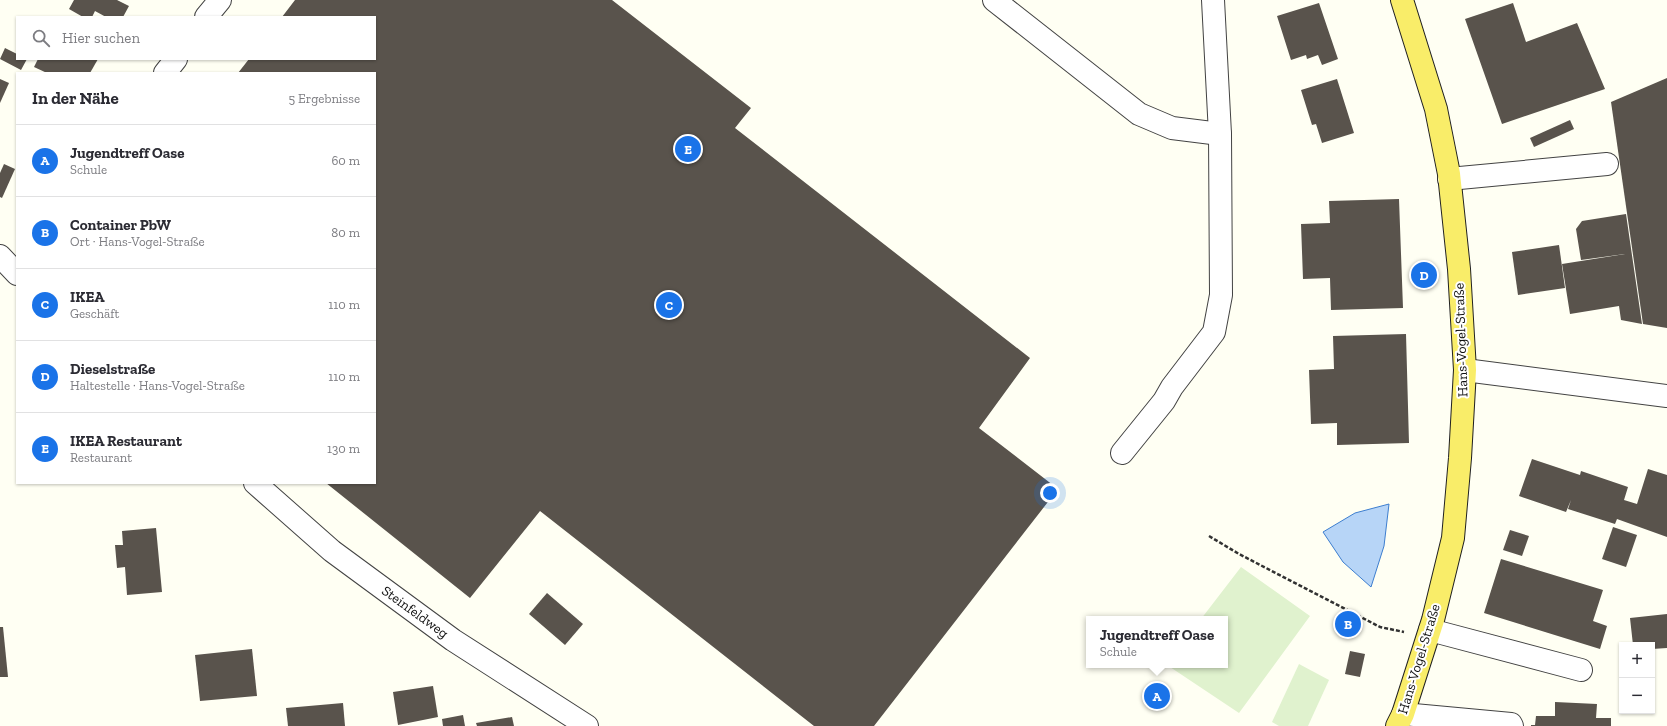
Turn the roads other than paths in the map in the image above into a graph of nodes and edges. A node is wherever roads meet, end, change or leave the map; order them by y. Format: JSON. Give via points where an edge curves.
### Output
{"nodes":[{"id":1,"x":220,"y":0,"type":"edge"},
{"id":2,"x":994,"y":0,"type":"edge"},
{"id":3,"x":1213,"y":0,"type":"edge"},
{"id":4,"x":1402,"y":0,"type":"edge"},
{"id":5,"x":207,"y":16,"type":"edge"},
{"id":6,"x":175,"y":60,"type":"edge"},
{"id":7,"x":167,"y":72,"type":"edge"},
{"id":8,"x":1220,"y":134,"type":"junction"},
{"id":9,"x":1607,"y":164,"type":"dead end"},
{"id":10,"x":1449,"y":179,"type":"junction"},
{"id":11,"x":0,"y":256,"type":"edge"},
{"id":12,"x":16,"y":273,"type":"edge"},
{"id":13,"x":1465,"y":370,"type":"junction"},
{"id":14,"x":1667,"y":396,"type":"edge"},
{"id":15,"x":1122,"y":453,"type":"dead end"},
{"id":16,"x":256,"y":484,"type":"edge"},
{"id":17,"x":1429,"y":634,"type":"junction"},
{"id":18,"x":1581,"y":670,"type":"dead end"},
{"id":19,"x":1400,"y":720,"type":"edge"},
{"id":20,"x":586,"y":726,"type":"edge"},
{"id":21,"x":1512,"y":726,"type":"edge"}],
"edges":[{"from":1,"to":5,"type":"street"},
{"from":2,"to":8,"type":"street","via":[[1139,114],[1172,128]]},
{"from":3,"to":8,"type":"street"},
{"from":4,"to":10,"type":"main road","name":"Hans-Vogel-Straße","via":[[1436,109]]},
{"from":6,"to":7,"type":"street"},
{"from":8,"to":15,"type":"street","via":[[1221,295],[1214,332]]},
{"from":9,"to":10,"type":"street"},
{"from":10,"to":13,"type":"main road","name":"Hans-Vogel-Straße","via":[[1459,269]]},
{"from":11,"to":12,"type":"street"},
{"from":13,"to":14,"type":"street"},
{"from":13,"to":17,"type":"main road","name":"Hans-Vogel-Straße","via":[[1453,538]]},
{"from":16,"to":20,"type":"street","name":"Steinfeldweg","via":[[357,570],[453,640]]},
{"from":17,"to":18,"type":"street"},
{"from":17,"to":19,"type":"main road","name":"Hans-Vogel-Straße"},
{"from":19,"to":21,"type":"street"}]}
